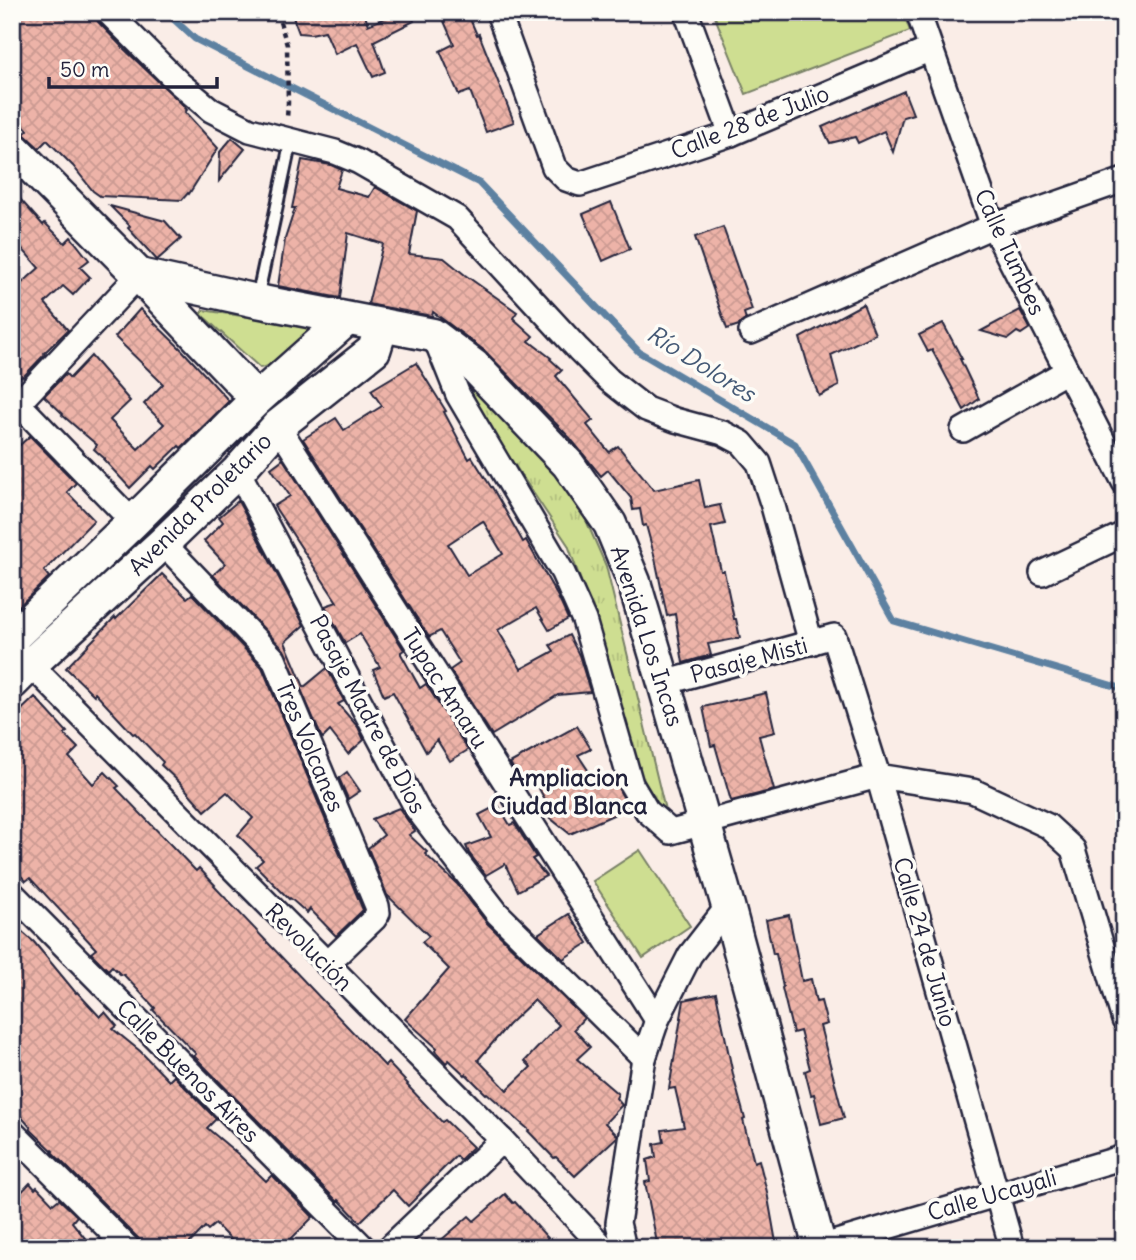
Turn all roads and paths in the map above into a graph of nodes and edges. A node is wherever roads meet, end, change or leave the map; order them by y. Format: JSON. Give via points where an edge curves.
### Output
{"nodes":[{"id":1,"x":108,"y":12,"type":"edge"},
{"id":2,"x":277,"y":12,"type":"edge"},
{"id":3,"x":498,"y":12,"type":"edge"},
{"id":4,"x":685,"y":12,"type":"edge"},
{"id":5,"x":918,"y":12,"type":"edge"},
{"id":6,"x":931,"y":49,"type":"junction"},
{"id":7,"x":289,"y":131,"type":"junction"},
{"id":8,"x":731,"y":134,"type":"junction"},
{"id":9,"x":12,"y":147,"type":"edge"},
{"id":10,"x":1124,"y":180,"type":"edge"},
{"id":11,"x":993,"y":226,"type":"junction"},
{"id":12,"x":139,"y":275,"type":"junction"},
{"id":13,"x":257,"y":302,"type":"junction"},
{"id":14,"x":348,"y":319,"type":"junction"},
{"id":15,"x":382,"y":325,"type":"junction"},
{"id":16,"x":751,"y":332,"type":"dead end"},
{"id":17,"x":433,"y":335,"type":"junction"},
{"id":18,"x":1067,"y":371,"type":"junction"},
{"id":19,"x":257,"y":399,"type":"junction"},
{"id":20,"x":14,"y":403,"type":"edge"},
{"id":21,"x":278,"y":426,"type":"junction"},
{"id":22,"x":963,"y":430,"type":"dead end"},
{"id":23,"x":238,"y":471,"type":"junction"},
{"id":24,"x":1124,"y":482,"type":"edge"},
{"id":25,"x":133,"y":522,"type":"junction"},
{"id":26,"x":1124,"y":534,"type":"edge"},
{"id":27,"x":163,"y":543,"type":"junction"},
{"id":28,"x":1042,"y":573,"type":"dead end"},
{"id":29,"x":834,"y":636,"type":"joint"},
{"id":30,"x":12,"y":638,"type":"edge"},
{"id":31,"x":811,"y":643,"type":"junction"},
{"id":32,"x":18,"y":665,"type":"edge"},
{"id":33,"x":664,"y":683,"type":"junction"},
{"id":34,"x":878,"y":776,"type":"junction"},
{"id":35,"x":704,"y":824,"type":"junction"},
{"id":36,"x":12,"y":894,"type":"edge"},
{"id":37,"x":728,"y":906,"type":"junction"},
{"id":38,"x":327,"y":964,"type":"junction"},
{"id":39,"x":657,"y":1020,"type":"junction"},
{"id":40,"x":1124,"y":1020,"type":"edge"},
{"id":41,"x":644,"y":1058,"type":"junction"},
{"id":42,"x":502,"y":1140,"type":"junction"},
{"id":43,"x":16,"y":1143,"type":"edge"},
{"id":44,"x":1124,"y":1157,"type":"edge"},
{"id":45,"x":996,"y":1194,"type":"junction"},
{"id":46,"x":820,"y":1247,"type":"edge"},
{"id":47,"x":128,"y":1248,"type":"edge"},
{"id":48,"x":364,"y":1248,"type":"edge"},
{"id":49,"x":389,"y":1248,"type":"edge"},
{"id":50,"x":604,"y":1248,"type":"edge"},
{"id":51,"x":624,"y":1248,"type":"edge"},
{"id":52,"x":1012,"y":1248,"type":"edge"}],
"edges":[{"from":1,"to":7,"type":"street","via":[[211,110],[250,130]]},
{"from":2,"to":7,"type":"path","via":[[287,45]]},
{"from":3,"to":8,"type":"street","name":"Calle 28 de Julio","via":[[554,167],[566,179],[580,184]]},
{"from":4,"to":8,"type":"street"},
{"from":5,"to":6,"type":"street","name":"Calle Tumbes"},
{"from":6,"to":8,"type":"street","name":"Calle 28 de Julio"},
{"from":6,"to":11,"type":"street","name":"Calle Tumbes"},
{"from":7,"to":13,"type":"lane"},
{"from":7,"to":31,"type":"street","via":[[359,162],[457,218],[578,349],[646,410],[742,443],[759,463]]},
{"from":9,"to":12,"type":"main road"},
{"from":10,"to":11,"type":"street"},
{"from":11,"to":16,"type":"street"},
{"from":11,"to":18,"type":"street","name":"Calle Tumbes"},
{"from":12,"to":13,"type":"main road","name":"Avenida Los Incas"},
{"from":12,"to":19,"type":"main road"},
{"from":12,"to":20,"type":"street"},
{"from":13,"to":14,"type":"main road","name":"Avenida Los Incas"},
{"from":14,"to":15,"type":"main road","name":"Avenida Los Incas"},
{"from":14,"to":19,"type":"main road","name":"Avenida Proletario"},
{"from":15,"to":17,"type":"main road","name":"Avenida Los Incas"},
{"from":15,"to":21,"type":"main road","name":"Avenida Proletario","via":[[374,350]]},
{"from":17,"to":33,"type":"main road","name":"Avenida Los Incas","via":[[474,366],[568,464],[610,524],[634,582]]},
{"from":17,"to":35,"type":"street","via":[[458,395],[563,573],[584,620],[631,784],[647,811],[671,832]]},
{"from":18,"to":22,"type":"street"},
{"from":18,"to":24,"type":"street","name":"Calle Tumbes"},
{"from":19,"to":25,"type":"main road","name":"Avenida Proletario"},
{"from":20,"to":25,"type":"street"},
{"from":21,"to":23,"type":"main road","name":"Avenida Proletario"},
{"from":21,"to":39,"type":"street","name":"Tupac Amaru"},
{"from":23,"to":27,"type":"main road","name":"Avenida Proletario"},
{"from":23,"to":41,"type":"street","name":"Pasaje Madre de Dios","via":[[417,809],[497,913]]},
{"from":25,"to":30,"type":"main road","name":"Avenida Proletario"},
{"from":26,"to":28,"type":"street"},
{"from":27,"to":32,"type":"main road","name":"Avenida Proletario"},
{"from":27,"to":38,"type":"street","name":"Tres Volcanes","via":[[274,659],[377,905],[374,919]]},
{"from":29,"to":31,"type":"street","name":"Pasaje Misti"},
{"from":29,"to":34,"type":"street","name":"Calle 24 de Junio"},
{"from":31,"to":33,"type":"street","name":"Pasaje Misti"},
{"from":32,"to":38,"type":"street","name":"Revolución"},
{"from":33,"to":35,"type":"main road","name":"Avenida Los Incas"},
{"from":34,"to":35,"type":"street"},
{"from":34,"to":40,"type":"street","via":[[973,791],[1048,826],[1073,849]]},
{"from":34,"to":45,"type":"street","name":"Calle 24 de Junio"},
{"from":35,"to":37,"type":"main road","name":"Avenida Los Incas"},
{"from":36,"to":48,"type":"street","name":"Calle Buenos Aires"},
{"from":37,"to":39,"type":"street","via":[[690,955]]},
{"from":37,"to":46,"type":"main road","name":"Avenida Los Incas"},
{"from":38,"to":42,"type":"street","name":"Revolución"},
{"from":39,"to":41,"type":"street"},
{"from":41,"to":51,"type":"street","via":[[618,1223]]},
{"from":42,"to":49,"type":"street"},
{"from":42,"to":50,"type":"street","name":"Revolución"},
{"from":43,"to":47,"type":"street"},
{"from":44,"to":45,"type":"street","name":"Calle Ucayali"},
{"from":45,"to":46,"type":"street","name":"Calle Ucayali"},
{"from":45,"to":52,"type":"street","name":"Calle 24 de Junio"}]}
